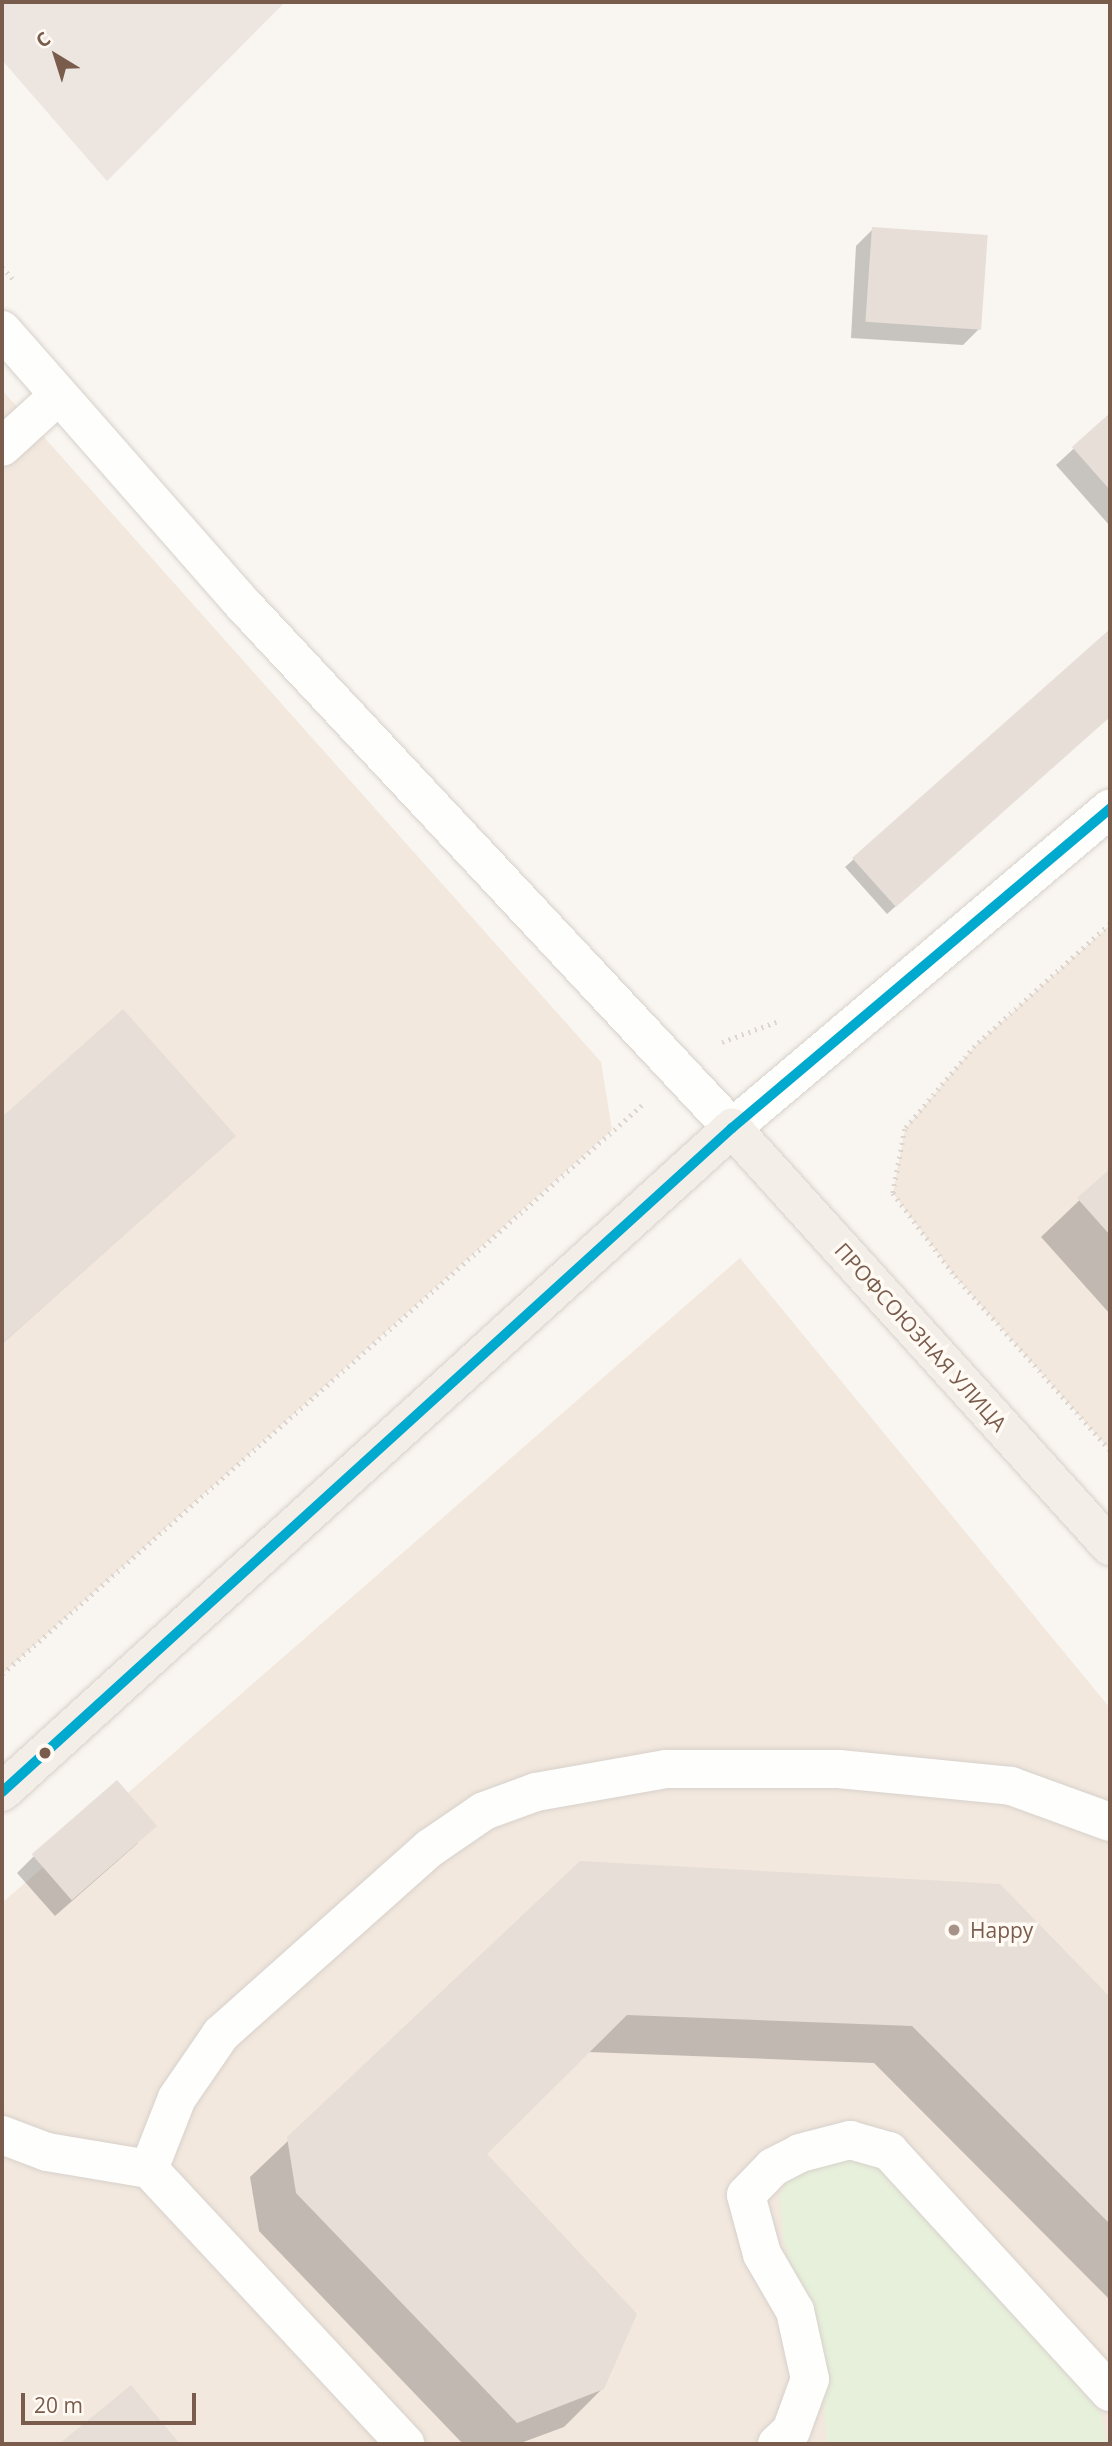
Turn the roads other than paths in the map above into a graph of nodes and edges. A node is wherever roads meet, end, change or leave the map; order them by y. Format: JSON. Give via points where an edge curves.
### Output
{"nodes":[{"id":1,"x":2,"y":330,"type":"edge"},
{"id":2,"x":59,"y":395,"type":"junction"},
{"id":3,"x":2,"y":447,"type":"edge"},
{"id":4,"x":1110,"y":809,"type":"edge"},
{"id":5,"x":732,"y":1128,"type":"junction"},
{"id":6,"x":1110,"y":1546,"type":"edge"},
{"id":7,"x":2,"y":1792,"type":"edge"},
{"id":8,"x":1110,"y":1822,"type":"edge"},
{"id":9,"x":2,"y":2135,"type":"edge"},
{"id":10,"x":149,"y":2169,"type":"junction"},
{"id":11,"x":1110,"y":2392,"type":"edge"},
{"id":12,"x":405,"y":2444,"type":"edge"},
{"id":13,"x":777,"y":2444,"type":"edge"}],
"edges":[{"from":1,"to":2,"type":"street"},
{"from":2,"to":3,"type":"street"},
{"from":2,"to":5,"type":"street","via":[[239,600]]},
{"from":4,"to":5,"type":"street"},
{"from":5,"to":6,"type":"main road","name":"ПРОФСОЮЗНАЯ УЛИЦА"},
{"from":5,"to":7,"type":"main road"},
{"from":8,"to":10,"type":"street","via":[[1010,1786],[839,1769],[666,1769],[536,1792],[484,1811],[430,1848],[221,2034],[177,2098]]},
{"from":9,"to":10,"type":"street","via":[[47,2151]]},
{"from":10,"to":12,"type":"street"},
{"from":11,"to":13,"type":"street","via":[[889,2151],[850,2140],[800,2153],[773,2167],[746,2195],[762,2254],[795,2311],[810,2379],[791,2431]]}]}
